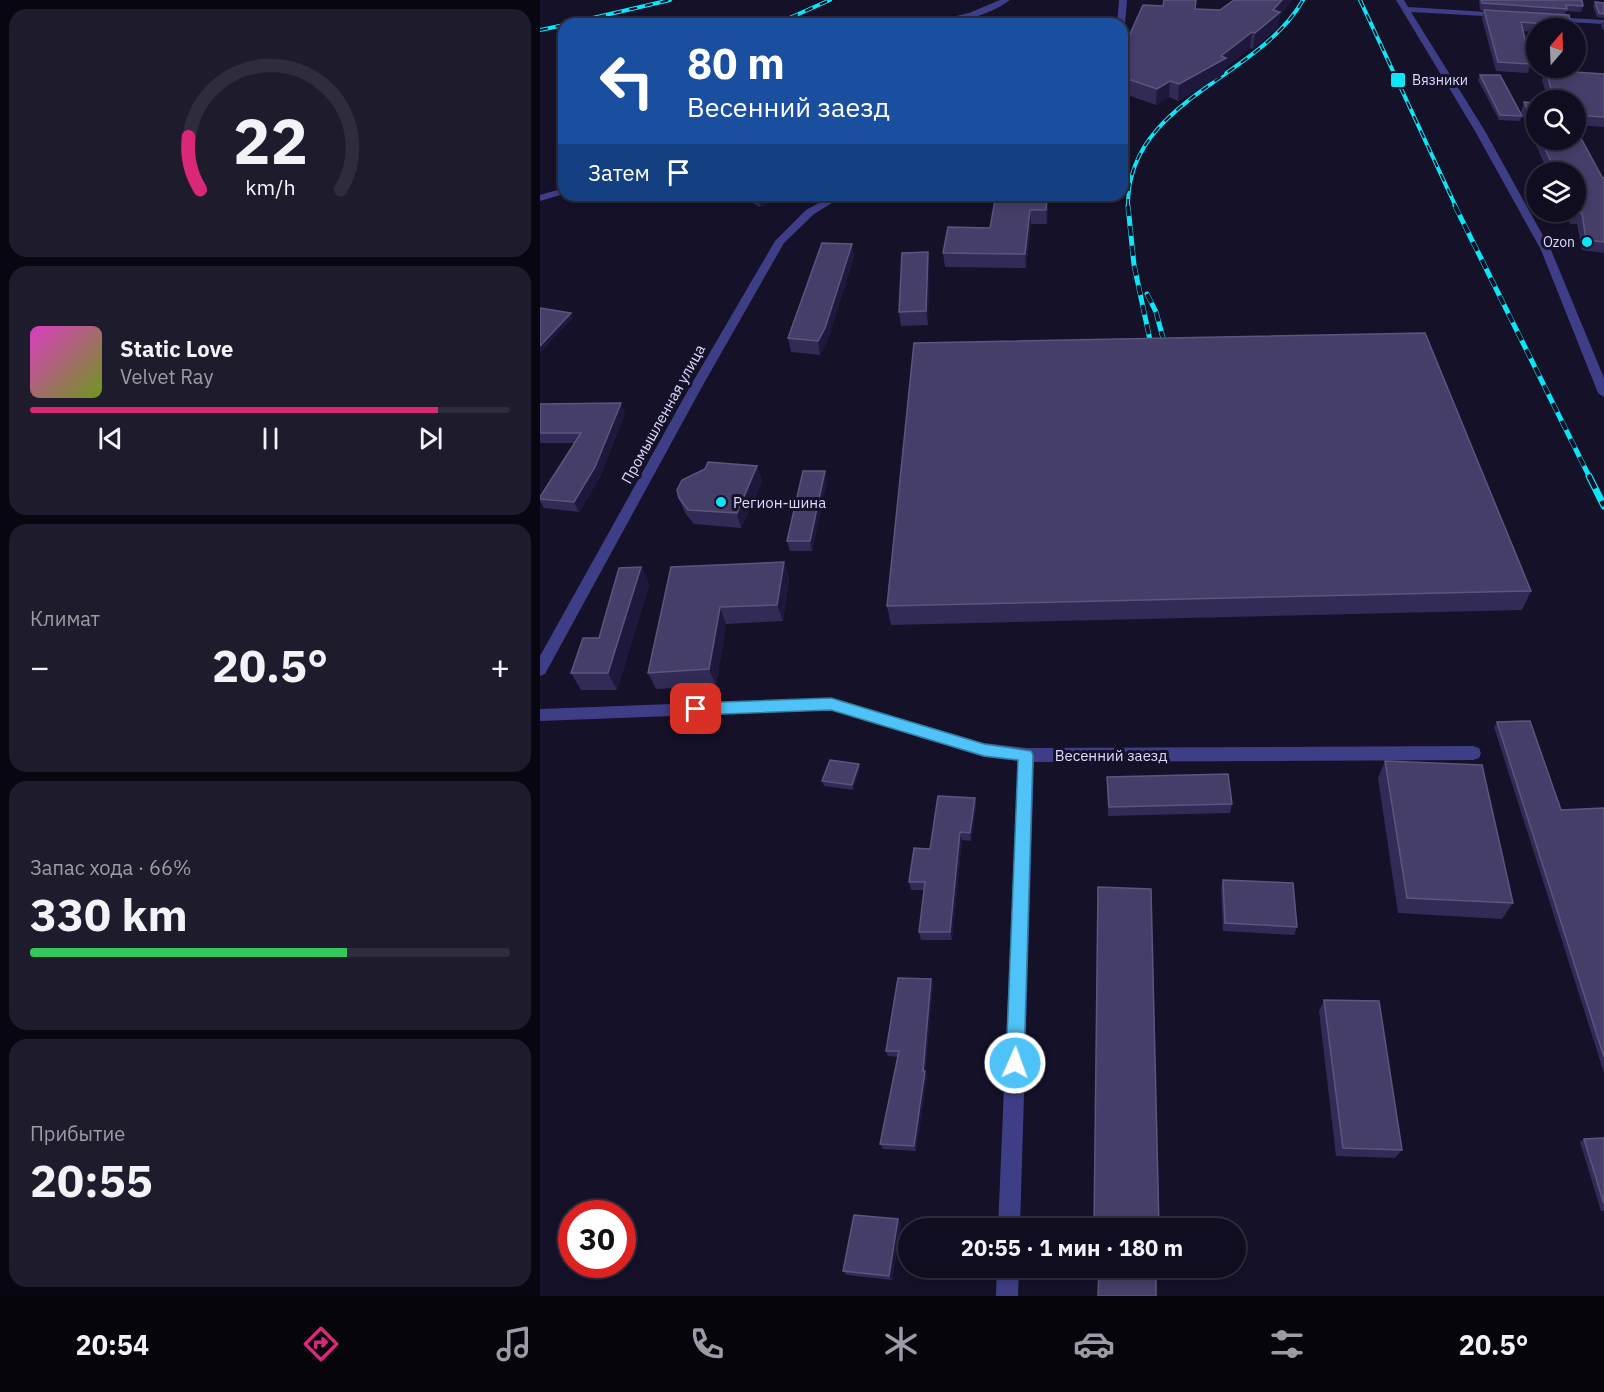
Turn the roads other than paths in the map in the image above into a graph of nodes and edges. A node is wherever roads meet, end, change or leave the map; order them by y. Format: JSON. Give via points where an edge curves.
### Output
{"nodes":[{"id":1,"x":1006,"y":0,"type":"edge"},
{"id":2,"x":1123,"y":0,"type":"edge"},
{"id":3,"x":1402,"y":5,"type":"edge"},
{"id":4,"x":1510,"y":16,"type":"edge"},
{"id":5,"x":956,"y":18,"type":"edge"},
{"id":6,"x":1122,"y":18,"type":"edge"},
{"id":7,"x":1586,"y":21,"type":"edge"},
{"id":8,"x":1604,"y":22,"type":"edge"},
{"id":9,"x":558,"y":193,"type":"edge"},
{"id":10,"x":540,"y":198,"type":"edge"},
{"id":11,"x":829,"y":201,"type":"edge"},
{"id":12,"x":1604,"y":393,"type":"edge"},
{"id":13,"x":540,"y":670,"type":"edge"},
{"id":14,"x":540,"y":715,"type":"edge"},
{"id":15,"x":1473,"y":753,"type":"dead end"},
{"id":16,"x":1026,"y":755,"type":"junction"},
{"id":17,"x":1009,"y":1218,"type":"edge"},
{"id":18,"x":1008,"y":1278,"type":"edge"},
{"id":19,"x":1007,"y":1296,"type":"edge"}],
"edges":[{"from":1,"to":5,"type":"street"},
{"from":2,"to":6,"type":"street"},
{"from":3,"to":4,"type":"street"},
{"from":3,"to":12,"type":"street","via":[[1480,131],[1546,250]]},
{"from":7,"to":8,"type":"street"},
{"from":9,"to":10,"type":"street"},
{"from":11,"to":13,"type":"street","name":"Промышленная улица","via":[[810,212],[780,242]]},
{"from":14,"to":16,"type":"street","name":"Весенний заезд","via":[[831,704],[984,750]]},
{"from":15,"to":16,"type":"street","name":"Весенний заезд"},
{"from":16,"to":17,"type":"street"},
{"from":18,"to":19,"type":"street"}]}
